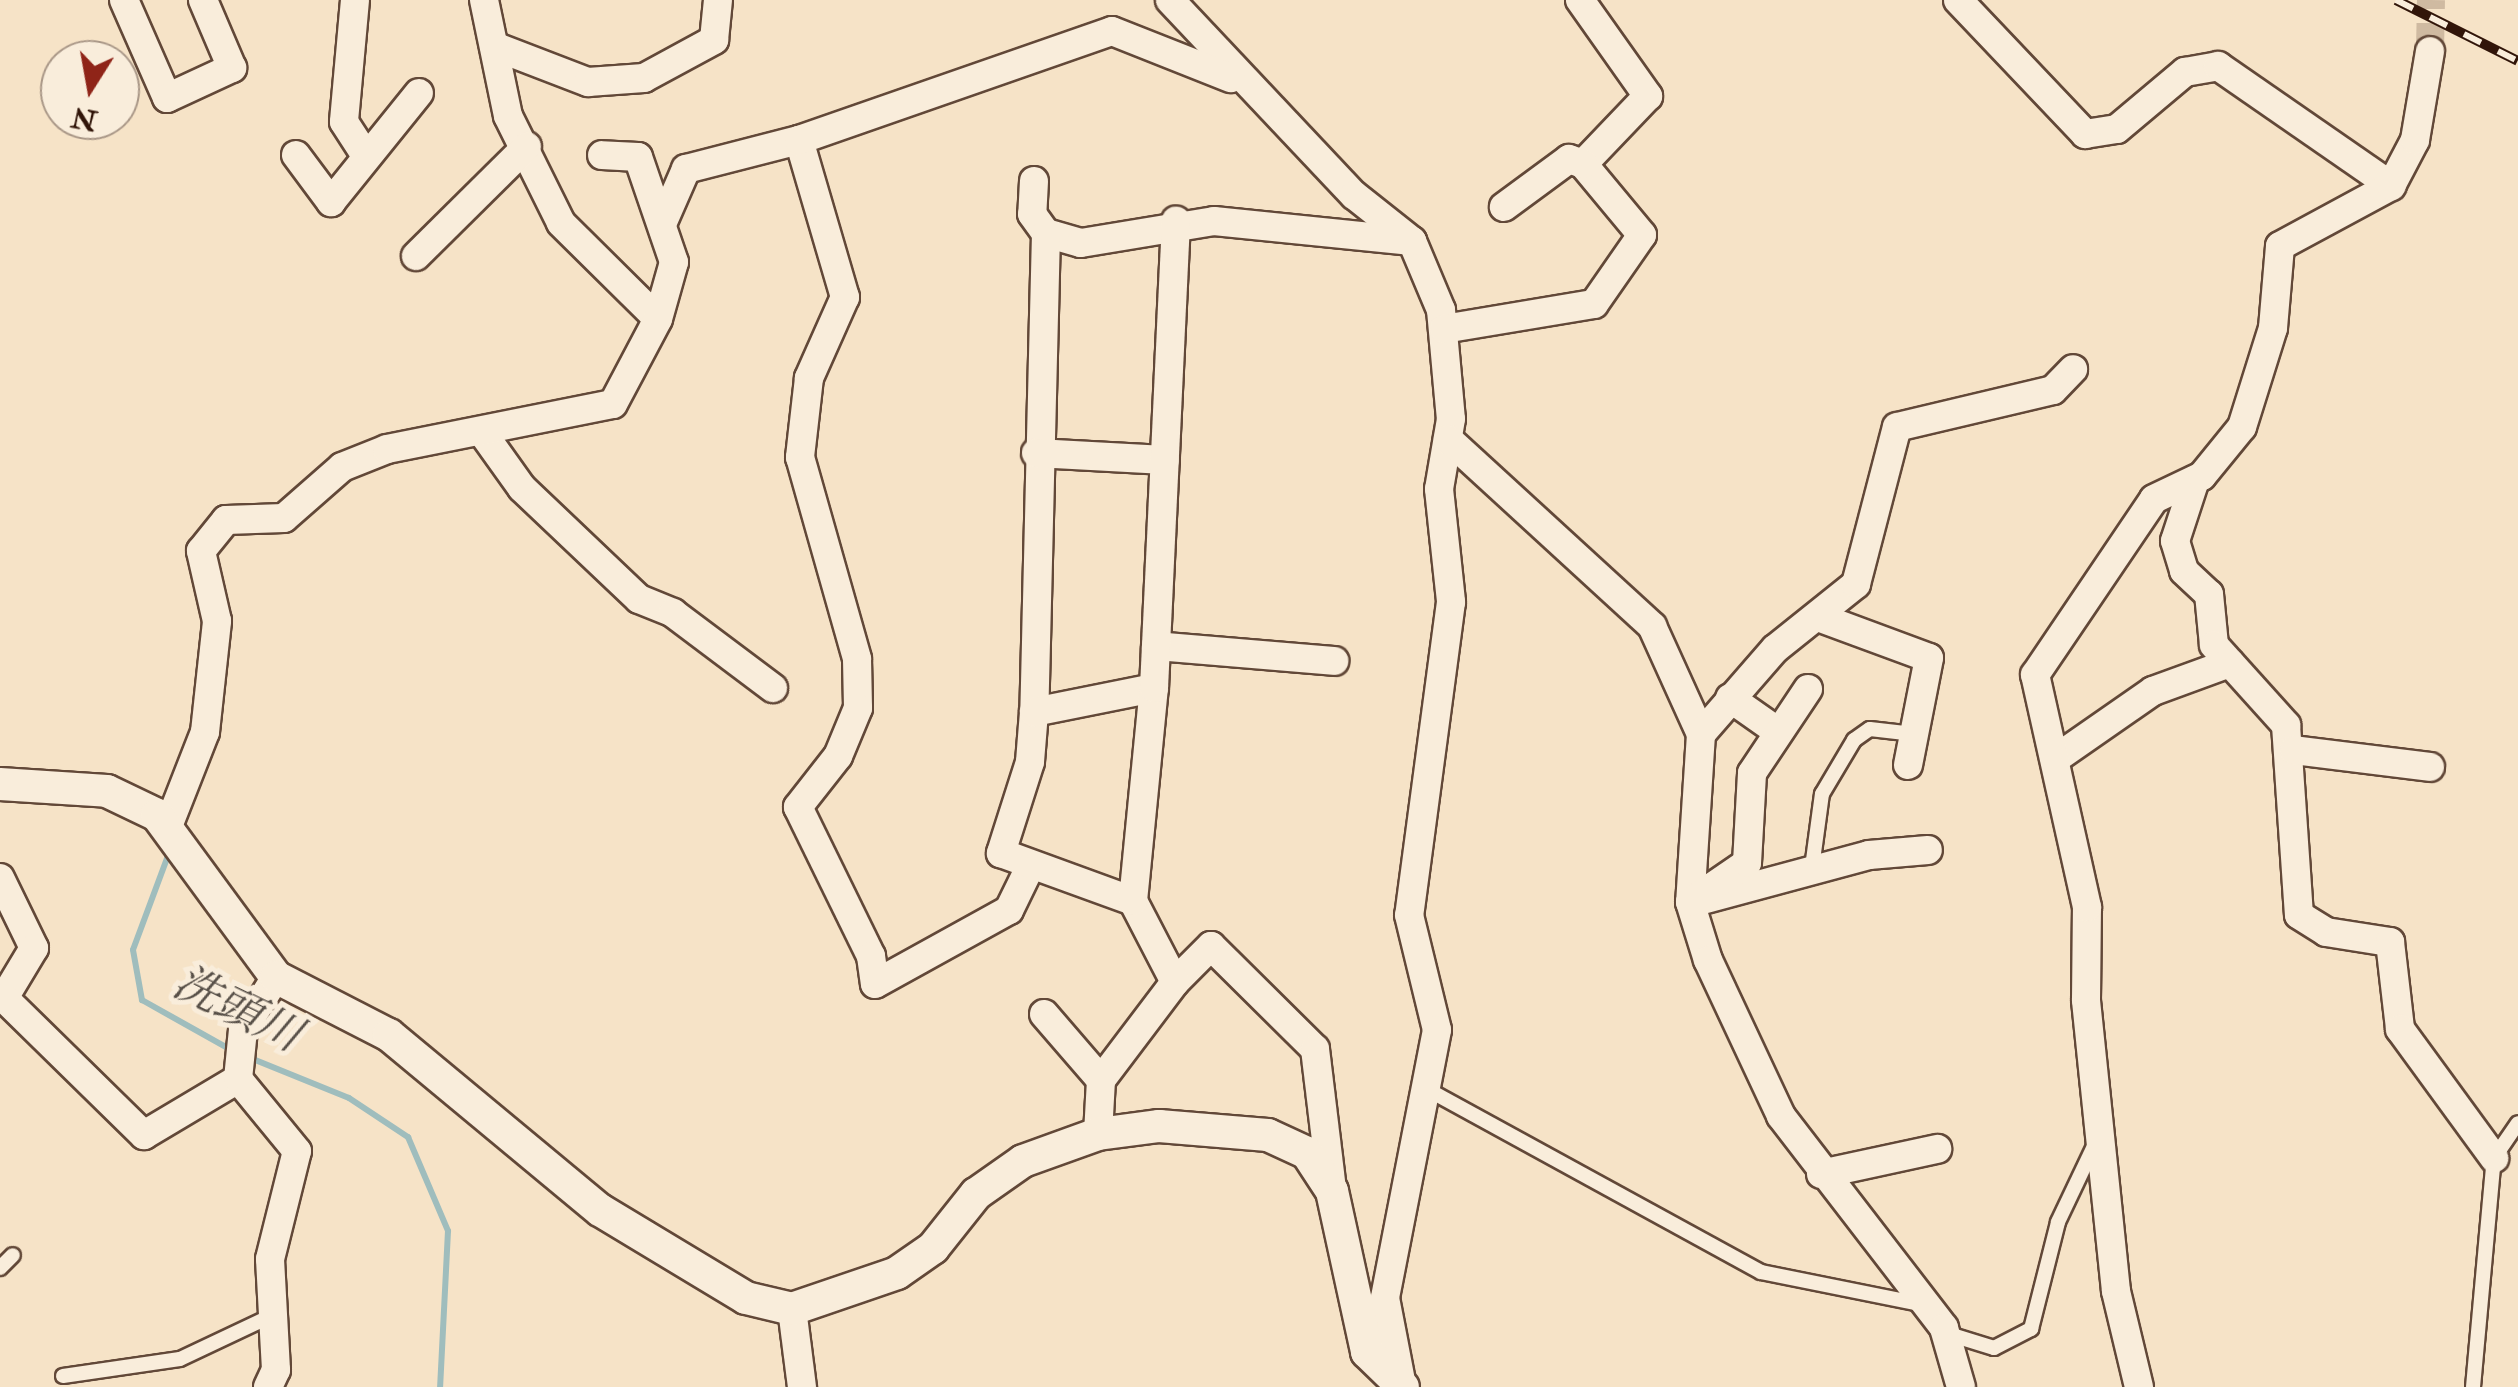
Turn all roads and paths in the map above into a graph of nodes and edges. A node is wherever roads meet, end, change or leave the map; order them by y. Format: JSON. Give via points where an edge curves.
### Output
{"nodes":[{"id":1,"x":124,"y":0,"type":"edge"},
{"id":2,"x":203,"y":0,"type":"edge"},
{"id":3,"x":354,"y":0,"type":"edge"},
{"id":4,"x":484,"y":0,"type":"edge"},
{"id":5,"x":718,"y":0,"type":"edge"},
{"id":6,"x":1170,"y":0,"type":"edge"},
{"id":7,"x":1580,"y":0,"type":"edge"},
{"id":8,"x":1958,"y":0,"type":"edge"},
{"id":9,"x":494,"y":46,"type":"junction"},
{"id":10,"x":2430,"y":52,"type":"tunnel mouth"},
{"id":11,"x":1246,"y":85,"type":"junction"},
{"id":12,"x":419,"y":94,"type":"dead end"},
{"id":13,"x":799,"y":140,"type":"junction"},
{"id":14,"x":527,"y":146,"type":"junction"},
{"id":15,"x":366,"y":154,"type":"junction"},
{"id":16,"x":296,"y":155,"type":"dead end"},
{"id":17,"x":602,"y":155,"type":"dead end"},
{"id":18,"x":1583,"y":164,"type":"junction"},
{"id":19,"x":1034,"y":181,"type":"dead end"},
{"id":20,"x":2391,"y":186,"type":"junction"},
{"id":21,"x":1504,"y":207,"type":"dead end"},
{"id":22,"x":663,"y":222,"type":"junction"},
{"id":23,"x":1176,"y":222,"type":"junction"},
{"id":24,"x":1046,"y":233,"type":"junction"},
{"id":25,"x":1412,"y":241,"type":"junction"},
{"id":26,"x":416,"y":256,"type":"dead end"},
{"id":27,"x":658,"y":318,"type":"junction"},
{"id":28,"x":1444,"y":328,"type":"junction"},
{"id":29,"x":2073,"y":369,"type":"dead end"},
{"id":30,"x":482,"y":432,"type":"junction"},
{"id":31,"x":1448,"y":440,"type":"junction"},
{"id":32,"x":1036,"y":453,"type":"junction"},
{"id":33,"x":1165,"y":460,"type":"junction"},
{"id":34,"x":2195,"y":480,"type":"junction"},
{"id":35,"x":1822,"y":618,"type":"junction"},
{"id":36,"x":1156,"y":646,"type":"junction"},
{"id":37,"x":1334,"y":660,"type":"dead end"},
{"id":38,"x":2230,"y":662,"type":"junction"},
{"id":39,"x":773,"y":688,"type":"dead end"},
{"id":40,"x":1154,"y":688,"type":"junction"},
{"id":41,"x":1808,"y":689,"type":"dead end"},
{"id":42,"x":1730,"y":698,"type":"junction"},
{"id":43,"x":1034,"y":712,"type":"junction"},
{"id":44,"x":1776,"y":731,"type":"junction"},
{"id":45,"x":1702,"y":734,"type":"junction"},
{"id":46,"x":1914,"y":734,"type":"junction"},
{"id":47,"x":2294,"y":750,"type":"junction"},
{"id":48,"x":2058,"y":757,"type":"junction"},
{"id":49,"x":1908,"y":764,"type":"dead end"},
{"id":50,"x":2430,"y":767,"type":"dead end"},
{"id":51,"x":1,"y":786,"type":"edge"},
{"id":52,"x":167,"y":829,"type":"junction"},
{"id":53,"x":1928,"y":850,"type":"dead end"},
{"id":54,"x":1030,"y":867,"type":"junction"},
{"id":55,"x":1811,"y":877,"type":"junction"},
{"id":56,"x":0,"y":878,"type":"edge"},
{"id":57,"x":1132,"y":901,"type":"junction"},
{"id":58,"x":1690,"y":902,"type":"junction"},
{"id":59,"x":276,"y":977,"type":"junction"},
{"id":60,"x":1175,"y":982,"type":"junction"},
{"id":61,"x":1044,"y":1014,"type":"dead end"},
{"id":62,"x":238,"y":1079,"type":"junction"},
{"id":63,"x":1101,"y":1080,"type":"junction"},
{"id":64,"x":1423,"y":1087,"type":"junction"},
{"id":65,"x":2518,"y":1123,"type":"edge"},
{"id":66,"x":1098,"y":1134,"type":"junction"},
{"id":67,"x":2100,"y":1135,"type":"junction"},
{"id":68,"x":1937,"y":1149,"type":"dead end"},
{"id":69,"x":2494,"y":1158,"type":"junction"},
{"id":70,"x":1821,"y":1174,"type":"junction"},
{"id":71,"x":1332,"y":1191,"type":"junction"},
{"id":72,"x":13,"y":1254,"type":"dead end"},
{"id":73,"x":0,"y":1268,"type":"edge"},
{"id":74,"x":1924,"y":1305,"type":"junction"},
{"id":75,"x":792,"y":1308,"type":"junction"},
{"id":76,"x":274,"y":1314,"type":"junction"},
{"id":77,"x":1944,"y":1328,"type":"junction"},
{"id":78,"x":62,"y":1376,"type":"dead end"},
{"id":79,"x":1402,"y":1386,"type":"edge"},
{"id":80,"x":268,"y":1387,"type":"edge"},
{"id":81,"x":802,"y":1387,"type":"edge"},
{"id":82,"x":1962,"y":1387,"type":"edge"},
{"id":83,"x":2139,"y":1387,"type":"edge"},
{"id":84,"x":2472,"y":1387,"type":"edge"}],
"edges":[{"from":1,"to":2,"type":"street","via":[[167,98],[232,68]]},
{"from":3,"to":15,"type":"street","via":[[344,122]]},
{"from":4,"to":9,"type":"street"},
{"from":5,"to":9,"type":"street","via":[[714,40],[644,78],[588,82]]},
{"from":6,"to":11,"type":"street"},
{"from":7,"to":18,"type":"street","via":[[1648,96]]},
{"from":8,"to":20,"type":"street","via":[[2086,134],[2117,129],[2185,72],[2218,66]]},
{"from":9,"to":14,"type":"street","via":[[508,116]]},
{"from":10,"to":20,"type":"street","via":[[2415,140]]},
{"from":11,"to":13,"type":"street","via":[[1150,38],[1112,31]]},
{"from":11,"to":25,"type":"street"},
{"from":12,"to":15,"type":"street"},
{"from":13,"to":22,"type":"street","via":[[686,169]]},
{"from":13,"to":54,"type":"street","via":[[846,297],[809,378],[800,456],[857,659],[858,708],[838,756],[798,806],[871,956],[874,984],[1009,910]]},
{"from":14,"to":26,"type":"street"},
{"from":14,"to":27,"type":"street","via":[[561,223]]},
{"from":15,"to":16,"type":"street","via":[[331,202]]},
{"from":17,"to":22,"type":"street","via":[[638,157]]},
{"from":18,"to":21,"type":"street","via":[[1570,160]]},
{"from":18,"to":28,"type":"street","via":[[1642,235],[1594,304]]},
{"from":19,"to":24,"type":"street","via":[[1032,214]]},
{"from":20,"to":34,"type":"street","via":[[2280,246],[2254,398],[2242,427]]},
{"from":22,"to":27,"type":"street","via":[[674,262]]},
{"from":23,"to":24,"type":"street","via":[[1081,244]]},
{"from":23,"to":25,"type":"street"},
{"from":23,"to":33,"type":"street"},
{"from":24,"to":32,"type":"street"},
{"from":25,"to":28,"type":"street"},
{"from":27,"to":30,"type":"street","via":[[613,404]]},
{"from":28,"to":31,"type":"street"},
{"from":29,"to":35,"type":"street","via":[[2054,390],[1889,434],[1866,566]]},
{"from":30,"to":39,"type":"street","via":[[522,488],[638,599],[672,613]]},
{"from":30,"to":52,"type":"street","via":[[387,449],[342,467],[284,518],[226,520],[201,550],[217,621],[205,732]]},
{"from":31,"to":45,"type":"street","via":[[1652,626]]},
{"from":31,"to":64,"type":"street","via":[[1440,489],[1451,602],[1444,703],[1409,915],[1437,1030]]},
{"from":32,"to":33,"type":"street"},
{"from":32,"to":43,"type":"street"},
{"from":33,"to":36,"type":"street"},
{"from":34,"to":38,"type":"street","via":[[2175,542],[2184,571],[2209,594],[2214,645]]},
{"from":34,"to":48,"type":"street","via":[[2154,499],[2041,659],[2036,700]]},
{"from":35,"to":42,"type":"street","via":[[1775,649]]},
{"from":35,"to":46,"type":"street","via":[[1929,658]]},
{"from":36,"to":37,"type":"street"},
{"from":36,"to":40,"type":"street"},
{"from":38,"to":47,"type":"street","via":[[2286,725]]},
{"from":38,"to":48,"type":"street","via":[[2153,691]]},
{"from":40,"to":43,"type":"street"},
{"from":40,"to":57,"type":"street"},
{"from":41,"to":44,"type":"street"},
{"from":42,"to":44,"type":"street"},
{"from":42,"to":45,"type":"street"},
{"from":43,"to":54,"type":"street","via":[[1030,762],[1000,853]]},
{"from":44,"to":58,"type":"street","via":[[1752,773],[1748,862]]},
{"from":45,"to":58,"type":"street"},
{"from":46,"to":49,"type":"street"},
{"from":46,"to":55,"type":"lane","via":[[1870,729],[1854,740],[1822,794]]},
{"from":47,"to":50,"type":"street"},
{"from":47,"to":69,"type":"street","via":[[2299,915],[2326,932],[2390,942],[2400,1029]]},
{"from":48,"to":67,"type":"street","via":[[2087,907]]},
{"from":51,"to":52,"type":"street","via":[[108,791]]},
{"from":52,"to":59,"type":"street"},
{"from":53,"to":55,"type":"street","via":[[1870,855]]},
{"from":54,"to":57,"type":"street"},
{"from":55,"to":58,"type":"street"},
{"from":56,"to":62,"type":"street","via":[[34,948],[4,998],[144,1135]]},
{"from":57,"to":60,"type":"street"},
{"from":58,"to":70,"type":"street","via":[[1782,1116]]},
{"from":59,"to":62,"type":"street","via":[[243,1030]]},
{"from":59,"to":75,"type":"street","via":[[389,1035],[600,1210],[746,1298]]},
{"from":60,"to":63,"type":"street"},
{"from":60,"to":71,"type":"street","via":[[1211,946],[1316,1049]]},
{"from":61,"to":63,"type":"street"},
{"from":62,"to":76,"type":"street","via":[[297,1151],[270,1259]]},
{"from":63,"to":66,"type":"street"},
{"from":64,"to":74,"type":"lane","via":[[1762,1272]]},
{"from":64,"to":79,"type":"street","via":[[1384,1298]]},
{"from":65,"to":69,"type":"lane"},
{"from":66,"to":71,"type":"street","via":[[1159,1126],[1268,1134],[1307,1153]]},
{"from":66,"to":75,"type":"street","via":[[991,1182],[897,1273]]},
{"from":67,"to":77,"type":"lane","via":[[2058,1222],[2031,1329],[1994,1348],[1964,1345]]},
{"from":67,"to":83,"type":"street","via":[[2116,1290]]},
{"from":68,"to":70,"type":"street"},
{"from":69,"to":84,"type":"lane"},
{"from":70,"to":74,"type":"street"},
{"from":71,"to":79,"type":"street","via":[[1366,1352]]},
{"from":72,"to":73,"type":"lane"},
{"from":74,"to":77,"type":"street"},
{"from":75,"to":81,"type":"street"},
{"from":76,"to":78,"type":"lane","via":[[180,1360]]},
{"from":76,"to":80,"type":"street"},
{"from":77,"to":82,"type":"street"}]}
